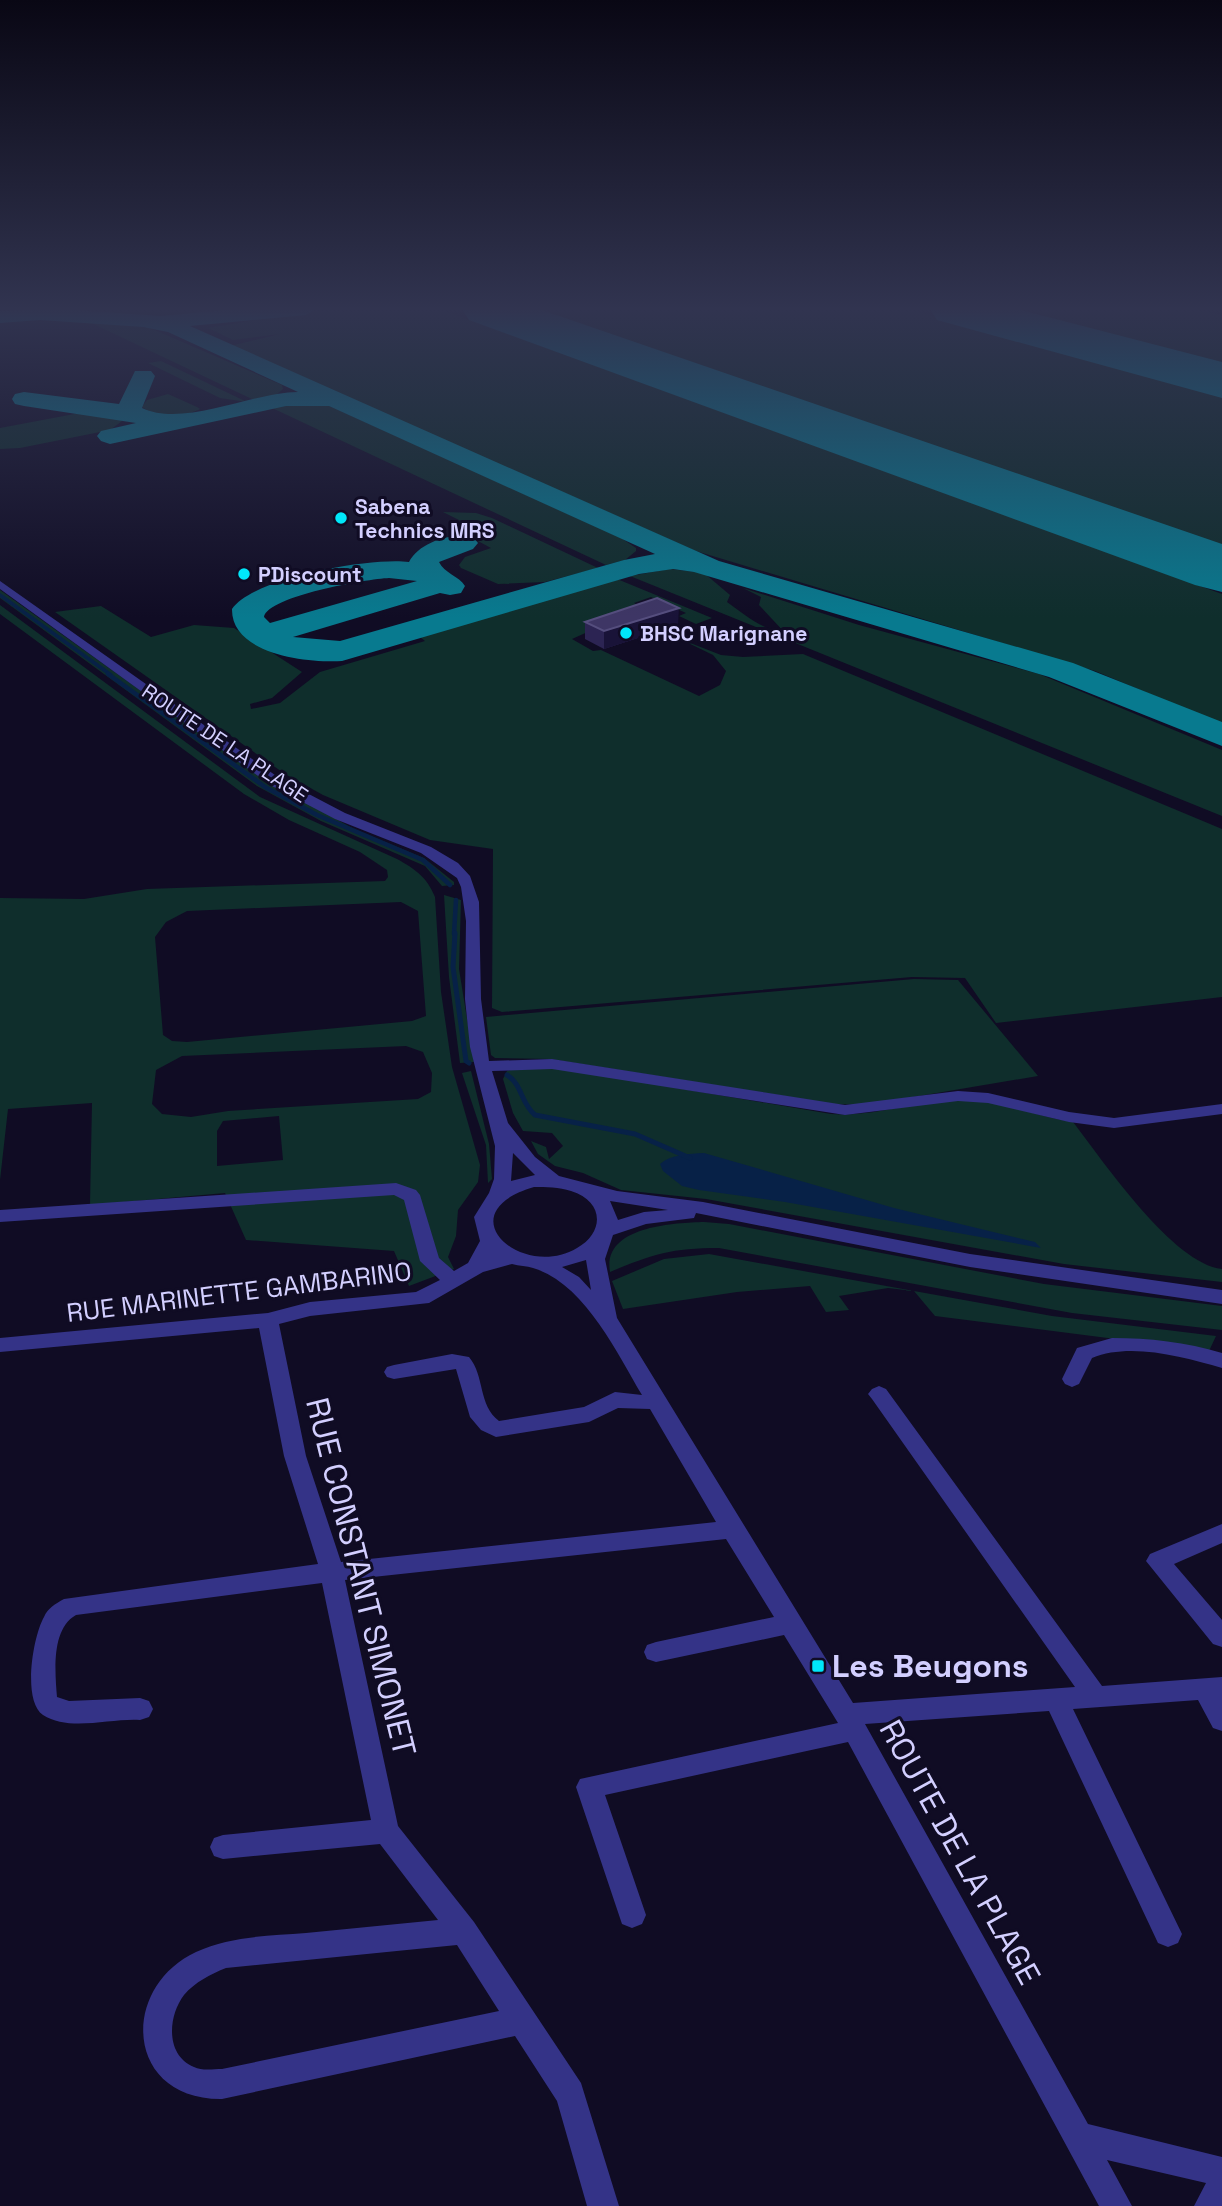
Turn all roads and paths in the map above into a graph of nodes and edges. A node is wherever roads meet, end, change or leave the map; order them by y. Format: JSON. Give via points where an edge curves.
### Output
{"nodes":[{"id":1,"x":0,"y":584,"type":"edge"},
{"id":2,"x":482,"y":1066,"type":"junction"},
{"id":3,"x":1222,"y":1109,"type":"edge"},
{"id":4,"x":501,"y":1124,"type":"junction"},
{"id":5,"x":553,"y":1181,"type":"junction"},
{"id":6,"x":584,"y":1188,"type":"junction"},
{"id":7,"x":498,"y":1195,"type":"junction"},
{"id":8,"x":0,"y":1216,"type":"edge"},
{"id":9,"x":747,"y":1217,"type":"junction"},
{"id":10,"x":603,"y":1236,"type":"junction"},
{"id":11,"x":489,"y":1242,"type":"junction"},
{"id":12,"x":513,"y":1257,"type":"junction"},
{"id":13,"x":539,"y":1262,"type":"junction"},
{"id":14,"x":476,"y":1268,"type":"junction"},
{"id":15,"x":453,"y":1281,"type":"junction"},
{"id":16,"x":1222,"y":1297,"type":"edge"},
{"id":17,"x":607,"y":1318,"type":"junction"},
{"id":18,"x":268,"y":1320,"type":"junction"},
{"id":19,"x":0,"y":1345,"type":"edge"},
{"id":20,"x":1222,"y":1361,"type":"edge"},
{"id":21,"x":394,"y":1373,"type":"dead end"},
{"id":22,"x":1072,"y":1379,"type":"dead end"},
{"id":23,"x":879,"y":1394,"type":"dead end"},
{"id":24,"x":658,"y":1400,"type":"junction"},
{"id":25,"x":732,"y":1529,"type":"junction"},
{"id":26,"x":1222,"y":1533,"type":"edge"},
{"id":27,"x":332,"y":1572,"type":"junction"},
{"id":28,"x":793,"y":1623,"type":"junction"},
{"id":29,"x":1222,"y":1637,"type":"edge"},
{"id":30,"x":656,"y":1652,"type":"dead end"},
{"id":31,"x":1214,"y":1689,"type":"edge"},
{"id":32,"x":1095,"y":1696,"type":"junction"},
{"id":33,"x":1056,"y":1699,"type":"junction"},
{"id":34,"x":140,"y":1709,"type":"dead end"},
{"id":35,"x":1222,"y":1720,"type":"edge"},
{"id":36,"x":851,"y":1722,"type":"junction"},
{"id":37,"x":386,"y":1831,"type":"junction"},
{"id":38,"x":223,"y":1847,"type":"dead end"},
{"id":39,"x":632,"y":1915,"type":"dead end"},
{"id":40,"x":464,"y":1931,"type":"junction"},
{"id":41,"x":1168,"y":1934,"type":"dead end"},
{"id":42,"x":523,"y":2020,"type":"junction"},
{"id":43,"x":1077,"y":2137,"type":"junction"},
{"id":44,"x":1222,"y":2172,"type":"edge"},
{"id":45,"x":1222,"y":2185,"type":"edge"},
{"id":46,"x":603,"y":2206,"type":"edge"},
{"id":47,"x":1116,"y":2206,"type":"edge"},
{"id":48,"x":1210,"y":2206,"type":"edge"}],
"edges":[{"from":1,"to":2,"type":"street","name":"ROUTE DE LA PLAGE","via":[[277,783],[338,815],[434,855],[463,877],[473,902],[471,983]]},
{"from":2,"to":3,"type":"street","via":[[552,1064],[845,1110],[958,1096],[1114,1123]]},
{"from":2,"to":4,"type":"street","name":"ROUTE DE LA PLAGE"},
{"from":4,"to":5,"type":"street","name":"ROUTE DE LA PLAGE","via":[[529,1161]]},
{"from":4,"to":7,"type":"street","name":"ROUTE DE LA PLAGE","via":[[505,1180]]},
{"from":5,"to":6,"type":"street"},
{"from":5,"to":7,"type":"street","via":[[523,1184]]},
{"from":6,"to":9,"type":"street","via":[[617,1198]]},
{"from":6,"to":10,"type":"street","via":[[608,1212]]},
{"from":7,"to":11,"type":"street","via":[[483,1218]]},
{"from":8,"to":15,"type":"street","via":[[396,1189],[413,1199],[430,1261]]},
{"from":9,"to":10,"type":"street","via":[[673,1214],[644,1218]]},
{"from":9,"to":16,"type":"street","via":[[966,1261]]},
{"from":10,"to":13,"type":"street","via":[[576,1257]]},
{"from":10,"to":17,"type":"street","name":"ROUTE DE LA PLAGE","via":[[595,1259]]},
{"from":11,"to":12,"type":"street"},
{"from":11,"to":14,"type":"street"},
{"from":12,"to":13,"type":"street"},
{"from":12,"to":14,"type":"street","name":"RUE MARINETTE GAMBARINO"},
{"from":13,"to":17,"type":"street","name":"ROUTE DE LA PLAGE","via":[[572,1282]]},
{"from":14,"to":15,"type":"street","name":"RUE MARINETTE GAMBARINO"},
{"from":15,"to":18,"type":"street","name":"RUE MARINETTE GAMBARINO","via":[[423,1298],[310,1308]]},
{"from":17,"to":24,"type":"street","name":"ROUTE DE LA PLAGE"},
{"from":18,"to":19,"type":"street","name":"RUE MARINETTE GAMBARINO"},
{"from":18,"to":27,"type":"street","name":"RUE CONSTANT SIMONET","via":[[295,1455]]},
{"from":20,"to":22,"type":"street","via":[[1129,1345],[1101,1345],[1084,1353]]},
{"from":21,"to":24,"type":"street","via":[[462,1362],[478,1413],[496,1429],[589,1414],[615,1400]]},
{"from":23,"to":32,"type":"street"},
{"from":24,"to":25,"type":"street","name":"ROUTE DE LA PLAGE"},
{"from":25,"to":27,"type":"street"},
{"from":25,"to":28,"type":"street","name":"ROUTE DE LA PLAGE"},
{"from":26,"to":29,"type":"street","via":[[1158,1561]]},
{"from":27,"to":34,"type":"street","via":[[72,1606],[56,1613],[49,1626],[47,1703],[61,1711]]},
{"from":27,"to":37,"type":"street","name":"RUE CONSTANT SIMONET"},
{"from":28,"to":30,"type":"street"},
{"from":28,"to":36,"type":"street","name":"ROUTE DE LA PLAGE"},
{"from":31,"to":32,"type":"street"},
{"from":31,"to":35,"type":"street"},
{"from":32,"to":33,"type":"street"},
{"from":33,"to":36,"type":"street"},
{"from":33,"to":41,"type":"street"},
{"from":36,"to":39,"type":"street","via":[[589,1787]]},
{"from":36,"to":43,"type":"street","name":"ROUTE DE LA PLAGE"},
{"from":37,"to":38,"type":"street"},
{"from":37,"to":40,"type":"street","name":"RUE CONSTANT SIMONET"},
{"from":40,"to":42,"type":"street","name":"RUE CONSTANT SIMONET"},
{"from":40,"to":42,"type":"street","via":[[226,1954],[199,1965],[175,1984],[158,2015],[158,2045],[169,2068],[191,2082],[222,2084]]},
{"from":42,"to":46,"type":"street","name":"RUE CONSTANT SIMONET","via":[[570,2094]]},
{"from":43,"to":44,"type":"street"},
{"from":43,"to":47,"type":"street","name":"ROUTE DE LA PLAGE"},
{"from":45,"to":48,"type":"street"}]}
